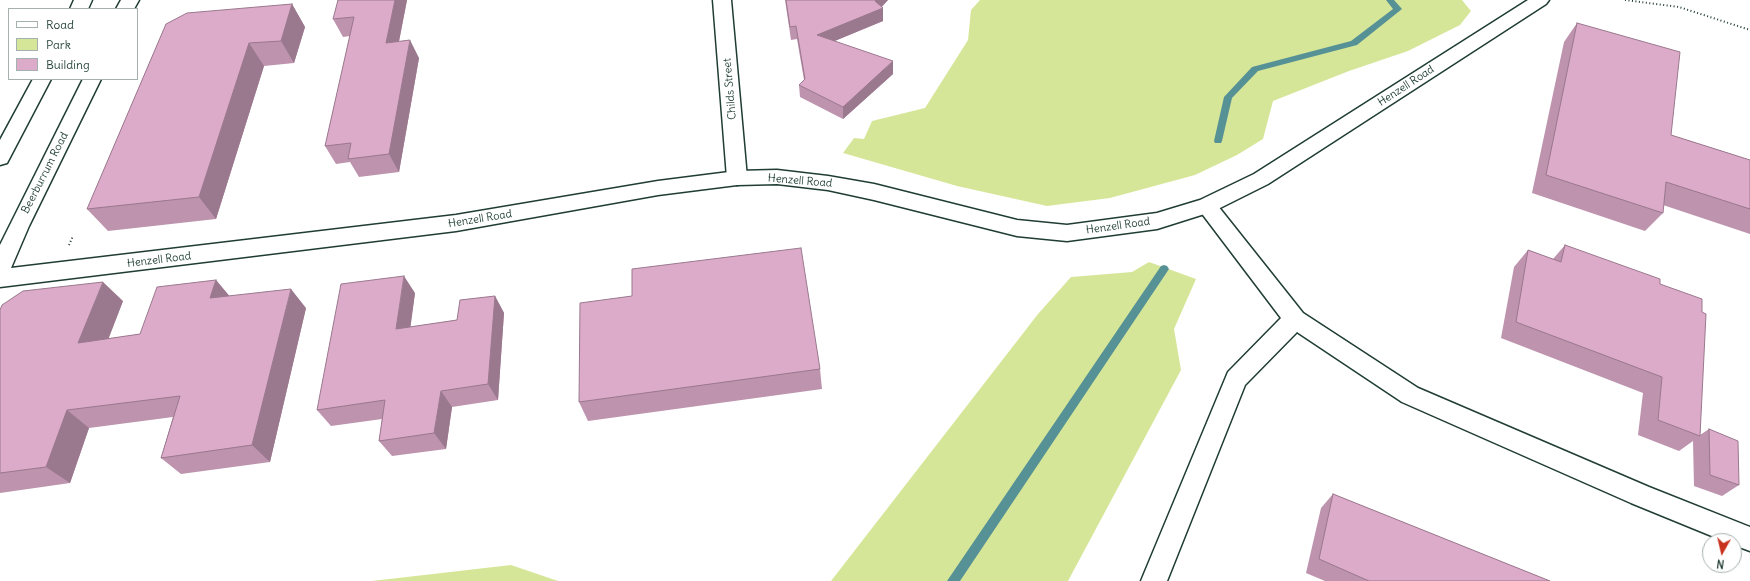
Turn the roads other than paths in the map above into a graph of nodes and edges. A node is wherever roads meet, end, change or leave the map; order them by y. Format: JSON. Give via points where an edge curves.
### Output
{"nodes":[{"id":1,"x":722,"y":0,"type":"edge"},
{"id":2,"x":1540,"y":0,"type":"edge"},
{"id":3,"x":41,"y":80,"type":"edge"},
{"id":4,"x":92,"y":80,"type":"edge"},
{"id":5,"x":0,"y":158,"type":"edge"},
{"id":6,"x":737,"y":178,"type":"junction"},
{"id":7,"x":1207,"y":206,"type":"junction"},
{"id":8,"x":0,"y":269,"type":"edge"},
{"id":9,"x":0,"y":278,"type":"edge"},
{"id":10,"x":1295,"y":320,"type":"junction"},
{"id":11,"x":1750,"y":539,"type":"edge"},
{"id":12,"x":1154,"y":581,"type":"edge"}],
"edges":[{"from":1,"to":6,"type":"main road","name":"Childs Street"},
{"from":2,"to":7,"type":"main road","name":"Henzell Road","via":[[1261,179]]},
{"from":3,"to":5,"type":"main road"},
{"from":4,"to":8,"type":"main road","name":"Beerburrum Road"},
{"from":6,"to":7,"type":"main road","name":"Henzell Road","via":[[777,177],[828,183],[1017,228],[1067,233],[1157,221]]},
{"from":6,"to":9,"type":"main road","name":"Henzell Road","via":[[658,188],[456,223]]},
{"from":7,"to":10,"type":"main road"},
{"from":10,"to":11,"type":"main road","via":[[1410,395],[1640,495]]},
{"from":10,"to":12,"type":"main road","via":[[1236,379]]}]}
